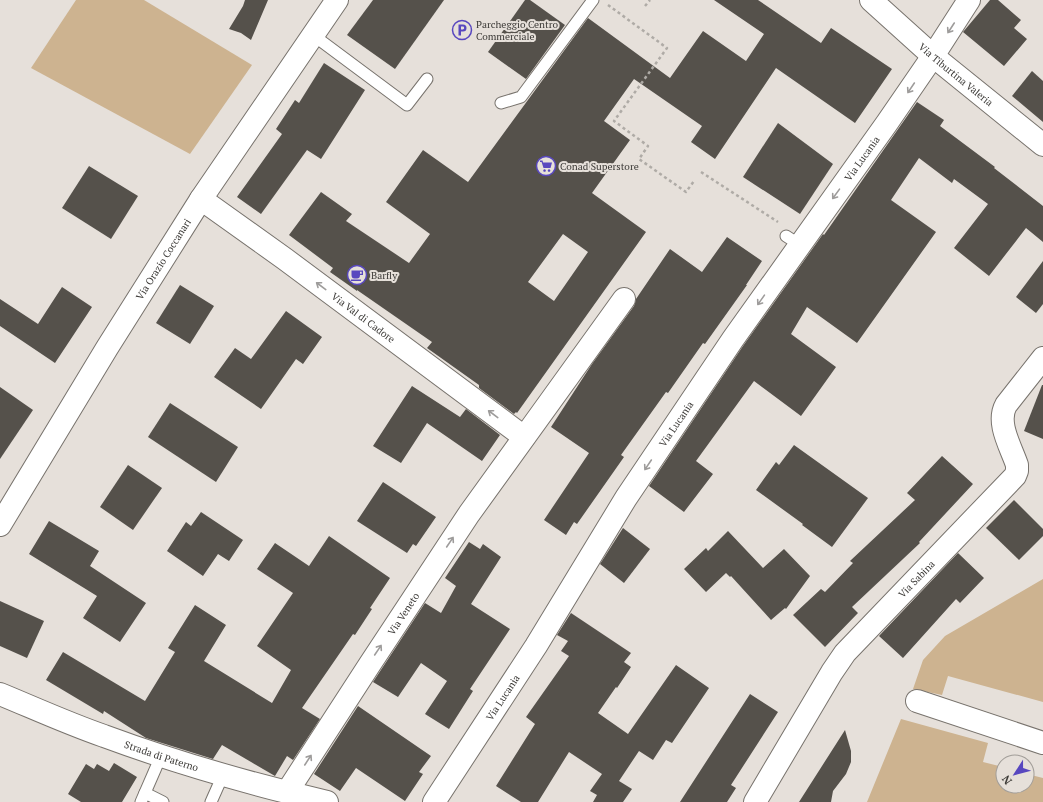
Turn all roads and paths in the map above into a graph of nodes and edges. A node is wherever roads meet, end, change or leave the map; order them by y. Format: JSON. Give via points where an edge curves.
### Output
{"nodes":[{"id":1,"x":337,"y":0,"type":"edge"},
{"id":2,"x":593,"y":0,"type":"edge"},
{"id":3,"x":650,"y":0,"type":"edge"},
{"id":4,"x":871,"y":0,"type":"edge"},
{"id":5,"x":969,"y":0,"type":"edge"},
{"id":6,"x":607,"y":4,"type":"dead end"},
{"id":7,"x":645,"y":6,"type":"dead end"},
{"id":8,"x":313,"y":35,"type":"junction"},
{"id":9,"x":933,"y":56,"type":"junction"},
{"id":10,"x":427,"y":79,"type":"dead end"},
{"id":11,"x":501,"y":103,"type":"dead end"},
{"id":12,"x":1043,"y":145,"type":"edge"},
{"id":13,"x":701,"y":172,"type":"dead end"},
{"id":14,"x":694,"y":181,"type":"dead end"},
{"id":15,"x":201,"y":199,"type":"junction"},
{"id":16,"x":790,"y":236,"type":"junction"},
{"id":17,"x":624,"y":299,"type":"dead end"},
{"id":18,"x":1043,"y":358,"type":"edge"},
{"id":19,"x":524,"y":437,"type":"junction"},
{"id":20,"x":0,"y":525,"type":"edge"},
{"id":21,"x":0,"y":694,"type":"edge"},
{"id":22,"x":917,"y":702,"type":"dead end"},
{"id":23,"x":1043,"y":743,"type":"edge"},
{"id":24,"x":161,"y":756,"type":"junction"},
{"id":25,"x":223,"y":775,"type":"junction"},
{"id":26,"x":287,"y":792,"type":"junction"},
{"id":27,"x":143,"y":798,"type":"edge"},
{"id":28,"x":163,"y":802,"type":"edge"},
{"id":29,"x":211,"y":802,"type":"edge"},
{"id":30,"x":327,"y":802,"type":"edge"},
{"id":31,"x":434,"y":802,"type":"edge"},
{"id":32,"x":755,"y":802,"type":"edge"}],
"edges":[{"from":1,"to":8,"type":"street","name":"Via Orazio Coccanari"},
{"from":2,"to":11,"type":"lane","via":[[521,97]]},
{"from":3,"to":7,"type":"path"},
{"from":4,"to":9,"type":"street","name":"Via Tiburtina Valeria"},
{"from":5,"to":9,"type":"street","name":"Via Lucania","one_way":true},
{"from":6,"to":14,"type":"path","via":[[667,48],[614,120],[648,146],[639,159],[686,192]]},
{"from":8,"to":10,"type":"lane","via":[[407,105]]},
{"from":8,"to":15,"type":"street","name":"Via Orazio Coccanari"},
{"from":9,"to":12,"type":"street","name":"Via Tiburtina Valeria"},
{"from":9,"to":16,"type":"street","name":"Via Lucania","one_way":true},
{"from":13,"to":16,"type":"path"},
{"from":19,"to":15,"type":"street","name":"Via Val di Cadore","one_way":true},
{"from":15,"to":20,"type":"street","name":"Via Orazio Coccanari"},
{"from":16,"to":31,"type":"street","name":"Via Lucania","one_way":true,"via":[[733,339],[626,498],[536,646]]},
{"from":17,"to":19,"type":"street","name":"Via Veneto"},
{"from":18,"to":32,"type":"street","name":"Via Sabina","via":[[1003,411],[1004,426],[1017,465],[1015,476],[845,653]]},
{"from":26,"to":19,"type":"street","name":"Via Veneto","one_way":true,"via":[[365,670]]},
{"from":21,"to":24,"type":"street","name":"Strada di Paterno","via":[[102,736]]},
{"from":22,"to":23,"type":"street"},
{"from":24,"to":25,"type":"street","name":"Strada di Paterno"},
{"from":24,"to":27,"type":"lane"},
{"from":25,"to":26,"type":"street","name":"Strada di Paterno"},
{"from":25,"to":29,"type":"lane"},
{"from":26,"to":30,"type":"street","name":"Strada di Paterno"},
{"from":27,"to":28,"type":"lane"}]}
